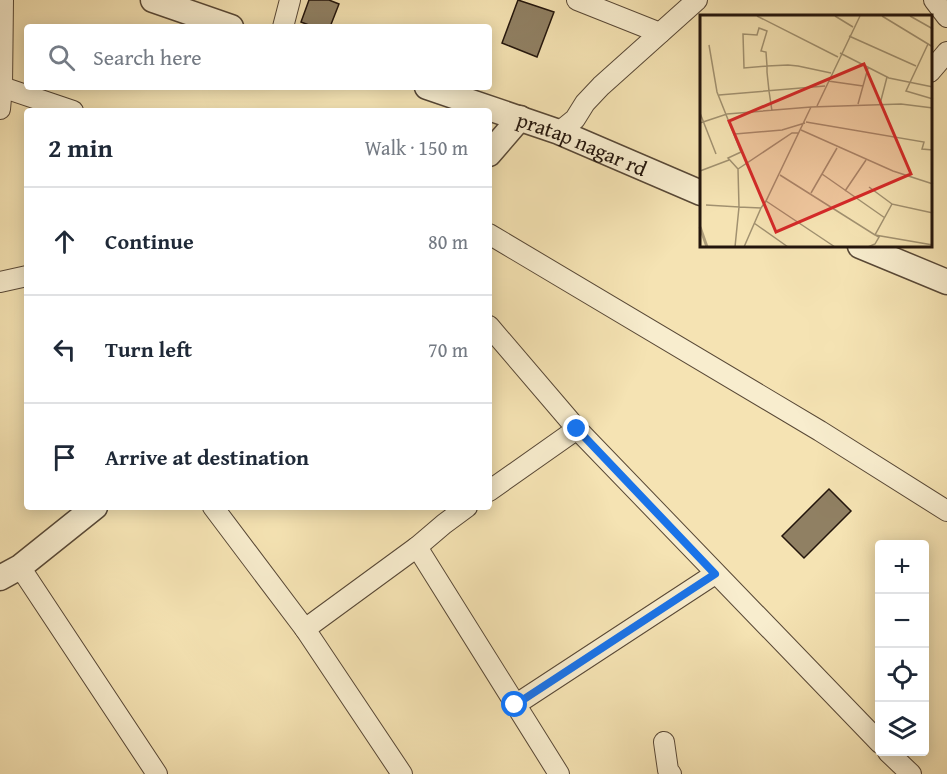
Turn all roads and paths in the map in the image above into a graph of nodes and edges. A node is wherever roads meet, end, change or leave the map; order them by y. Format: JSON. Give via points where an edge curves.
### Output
{"nodes":[{"id":1,"x":3,"y":0,"type":"edge"},
{"id":2,"x":153,"y":0,"type":"edge"},
{"id":3,"x":290,"y":0,"type":"edge"},
{"id":4,"x":577,"y":0,"type":"edge"},
{"id":5,"x":934,"y":0,"type":"edge"},
{"id":6,"x":695,"y":10,"type":"edge"},
{"id":7,"x":947,"y":17,"type":"edge"},
{"id":8,"x":222,"y":24,"type":"edge"},
{"id":9,"x":284,"y":24,"type":"edge"},
{"id":10,"x":660,"y":33,"type":"junction"},
{"id":11,"x":947,"y":52,"type":"edge"},
{"id":12,"x":932,"y":70,"type":"edge"},
{"id":13,"x":2,"y":87,"type":"junction"},
{"id":14,"x":436,"y":90,"type":"edge"},
{"id":15,"x":64,"y":108,"type":"edge"},
{"id":16,"x":490,"y":108,"type":"edge"},
{"id":17,"x":0,"y":109,"type":"edge"},
{"id":18,"x":492,"y":109,"type":"edge"},
{"id":19,"x":520,"y":118,"type":"junction"},
{"id":20,"x":559,"y":132,"type":"junction"},
{"id":21,"x":492,"y":151,"type":"edge"},
{"id":22,"x":700,"y":193,"type":"edge"},
{"id":23,"x":492,"y":236,"type":"edge"},
{"id":24,"x":865,"y":248,"type":"edge"},
{"id":25,"x":24,"y":277,"type":"edge"},
{"id":26,"x":945,"y":278,"type":"edge"},
{"id":27,"x":0,"y":282,"type":"edge"},
{"id":28,"x":492,"y":330,"type":"edge"},
{"id":29,"x":577,"y":429,"type":"junction"},
{"id":30,"x":492,"y":489,"type":"edge"},
{"id":31,"x":91,"y":510,"type":"edge"},
{"id":32,"x":215,"y":510,"type":"edge"},
{"id":33,"x":463,"y":510,"type":"edge"},
{"id":34,"x":947,"y":511,"type":"edge"},
{"id":35,"x":417,"y":547,"type":"junction"},
{"id":36,"x":10,"y":572,"type":"edge"},
{"id":37,"x":715,"y":574,"type":"junction"},
{"id":38,"x":305,"y":629,"type":"junction"},
{"id":39,"x":515,"y":705,"type":"junction"},
{"id":40,"x":875,"y":739,"type":"edge"},
{"id":41,"x":664,"y":742,"type":"dead end"},
{"id":42,"x":892,"y":756,"type":"edge"},
{"id":43,"x":157,"y":774,"type":"edge"},
{"id":44,"x":402,"y":774,"type":"edge"},
{"id":45,"x":559,"y":774,"type":"edge"},
{"id":46,"x":671,"y":774,"type":"edge"},
{"id":47,"x":911,"y":774,"type":"edge"}],
"edges":[{"from":1,"to":13,"type":"street"},
{"from":2,"to":8,"type":"street"},
{"from":3,"to":9,"type":"street"},
{"from":4,"to":10,"type":"street"},
{"from":5,"to":7,"type":"street"},
{"from":6,"to":10,"type":"street"},
{"from":10,"to":20,"type":"street","via":[[601,86],[575,119]]},
{"from":11,"to":12,"type":"street"},
{"from":13,"to":15,"type":"street"},
{"from":13,"to":17,"type":"street"},
{"from":14,"to":16,"type":"street","name":"pratap nagar rd"},
{"from":18,"to":19,"type":"street","name":"pratap nagar rd"},
{"from":19,"to":20,"type":"street","name":"pratap nagar rd"},
{"from":19,"to":21,"type":"street"},
{"from":20,"to":22,"type":"street","name":"pratap nagar rd"},
{"from":23,"to":34,"type":"street"},
{"from":24,"to":26,"type":"street"},
{"from":25,"to":27,"type":"street"},
{"from":28,"to":29,"type":"street"},
{"from":29,"to":30,"type":"street"},
{"from":29,"to":37,"type":"street"},
{"from":31,"to":36,"type":"street"},
{"from":32,"to":38,"type":"street"},
{"from":33,"to":35,"type":"street"},
{"from":35,"to":38,"type":"street"},
{"from":35,"to":39,"type":"street"},
{"from":36,"to":43,"type":"street"},
{"from":37,"to":39,"type":"street"},
{"from":37,"to":40,"type":"street"},
{"from":38,"to":44,"type":"street"},
{"from":39,"to":45,"type":"street"},
{"from":41,"to":46,"type":"street"},
{"from":42,"to":47,"type":"street"}]}
